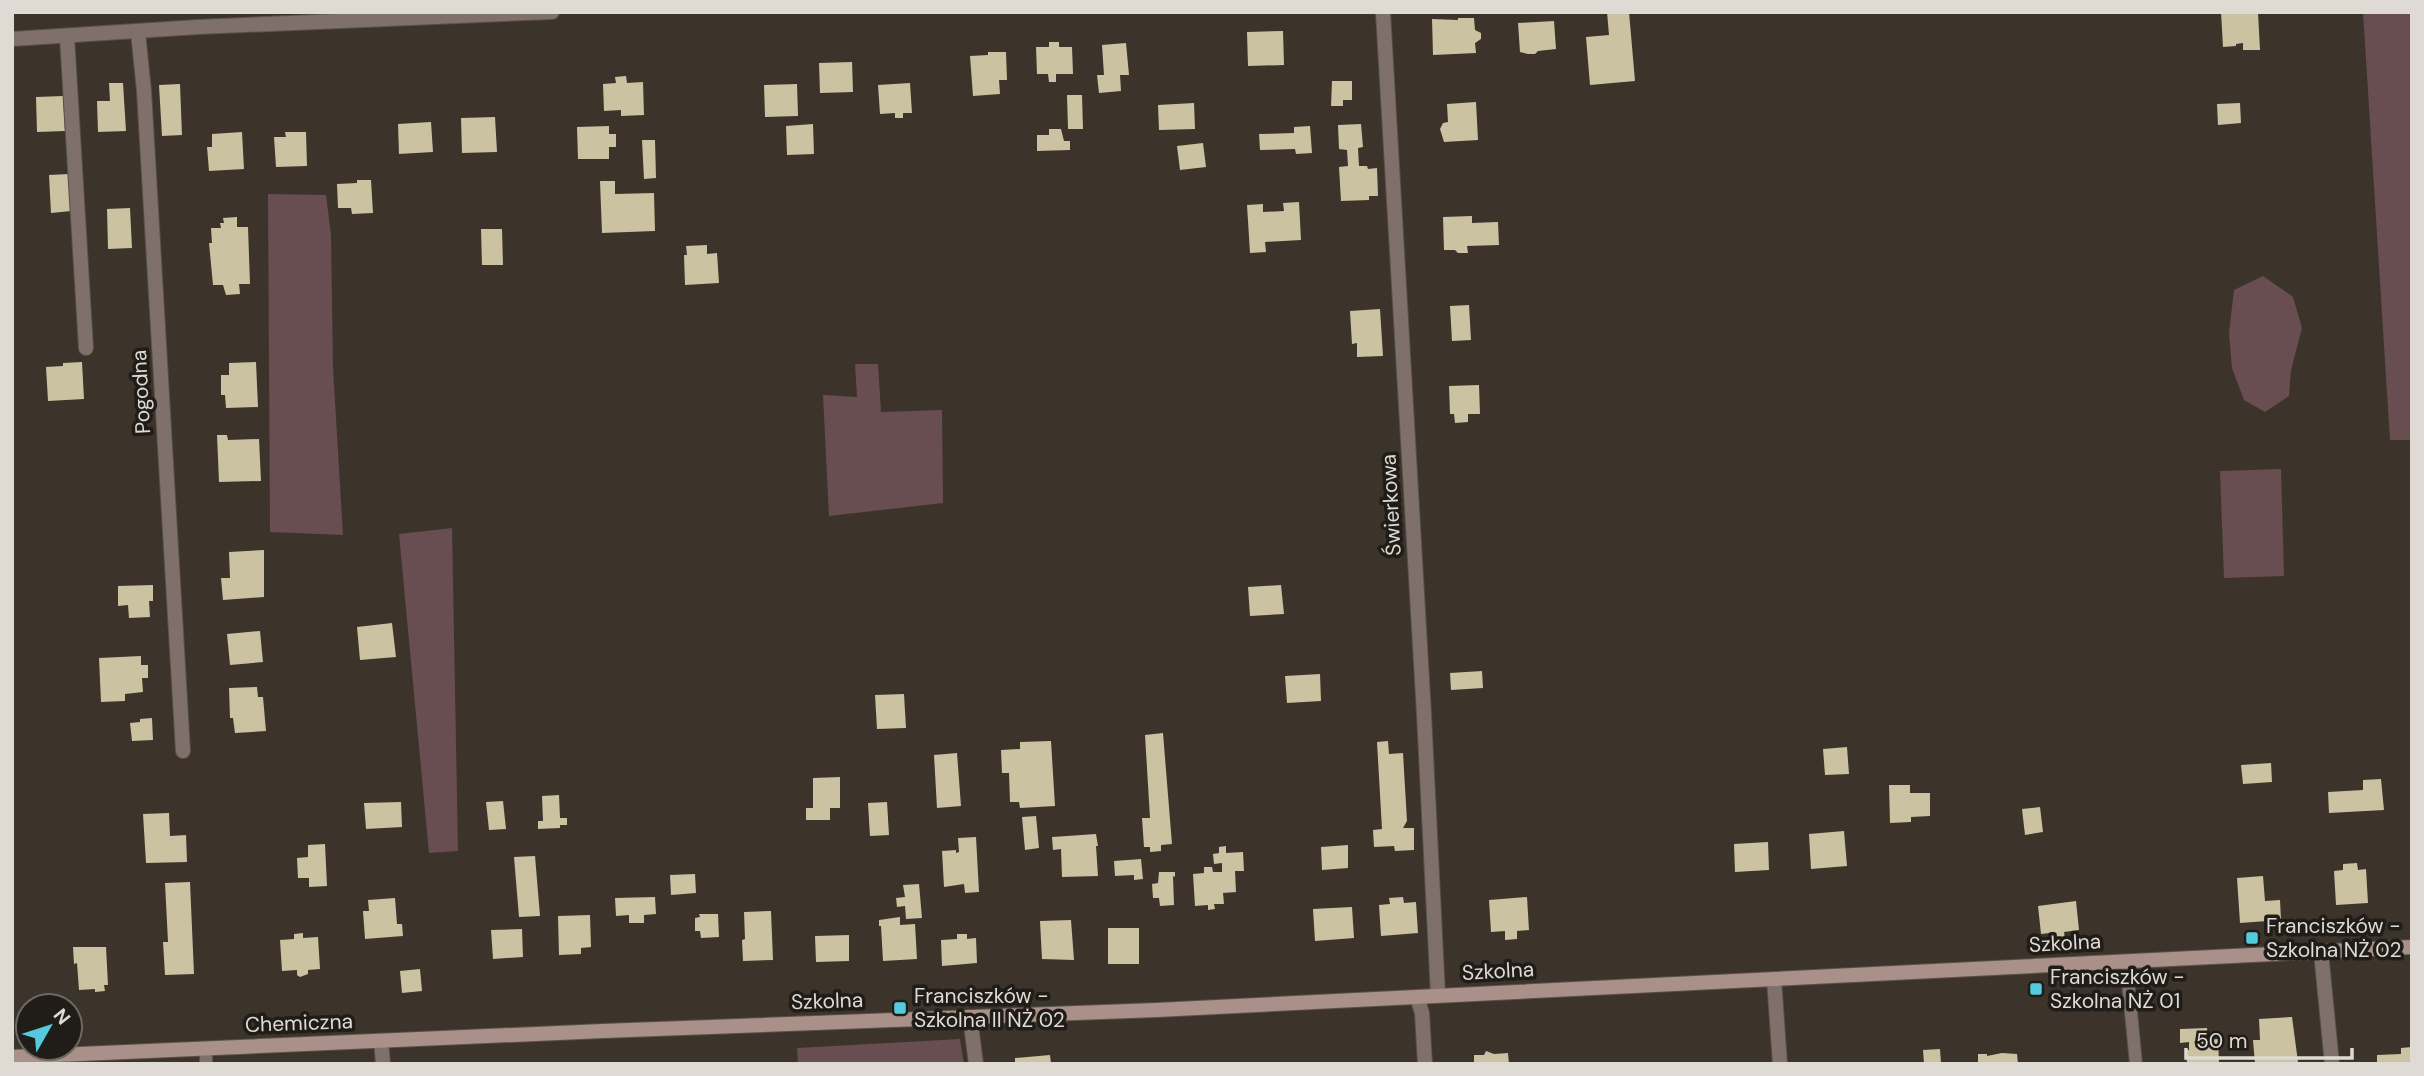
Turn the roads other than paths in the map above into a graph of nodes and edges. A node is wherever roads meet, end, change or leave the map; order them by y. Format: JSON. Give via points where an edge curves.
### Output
{"nodes":[{"id":1,"x":551,"y":12,"type":"edge"},
{"id":2,"x":1383,"y":12,"type":"edge"},
{"id":3,"x":138,"y":32,"type":"junction"},
{"id":4,"x":67,"y":37,"type":"junction"},
{"id":5,"x":12,"y":39,"type":"edge"},
{"id":6,"x":86,"y":348,"type":"dead end"},
{"id":7,"x":183,"y":751,"type":"dead end"},
{"id":8,"x":2412,"y":947,"type":"edge"},
{"id":9,"x":2321,"y":951,"type":"junction"},
{"id":10,"x":2126,"y":961,"type":"junction"},
{"id":11,"x":1774,"y":979,"type":"junction"},
{"id":12,"x":1438,"y":995,"type":"junction"},
{"id":13,"x":1417,"y":997,"type":"junction"},
{"id":14,"x":970,"y":1017,"type":"junction"},
{"id":15,"x":587,"y":1031,"type":"joint"},
{"id":16,"x":381,"y":1041,"type":"junction"},
{"id":17,"x":206,"y":1048,"type":"junction"},
{"id":18,"x":12,"y":1057,"type":"edge"},
{"id":19,"x":206,"y":1064,"type":"edge"},
{"id":20,"x":383,"y":1064,"type":"edge"},
{"id":21,"x":976,"y":1064,"type":"edge"},
{"id":22,"x":1425,"y":1064,"type":"edge"},
{"id":23,"x":1780,"y":1064,"type":"edge"},
{"id":24,"x":2136,"y":1064,"type":"edge"},
{"id":25,"x":2332,"y":1064,"type":"edge"}],
"edges":[{"from":1,"to":3,"type":"street"},
{"from":2,"to":12,"type":"street","name":"Świerkowa"},
{"from":3,"to":4,"type":"street"},
{"from":3,"to":7,"type":"street","name":"Pogodna"},
{"from":4,"to":5,"type":"street"},
{"from":4,"to":6,"type":"street"},
{"from":8,"to":9,"type":"street","name":"Szkolna"},
{"from":9,"to":10,"type":"street","name":"Szkolna"},
{"from":9,"to":25,"type":"street"},
{"from":10,"to":11,"type":"street","name":"Szkolna"},
{"from":10,"to":24,"type":"lane"},
{"from":11,"to":12,"type":"street","name":"Szkolna"},
{"from":11,"to":23,"type":"street"},
{"from":12,"to":13,"type":"street","name":"Szkolna"},
{"from":13,"to":14,"type":"street","name":"Szkolna"},
{"from":13,"to":22,"type":"street"},
{"from":14,"to":15,"type":"street","name":"Szkolna"},
{"from":14,"to":21,"type":"street"},
{"from":15,"to":16,"type":"street","name":"Chemiczna"},
{"from":16,"to":17,"type":"street","name":"Chemiczna"},
{"from":16,"to":20,"type":"street"},
{"from":17,"to":18,"type":"street","name":"Chemiczna"},
{"from":17,"to":19,"type":"lane"}]}
